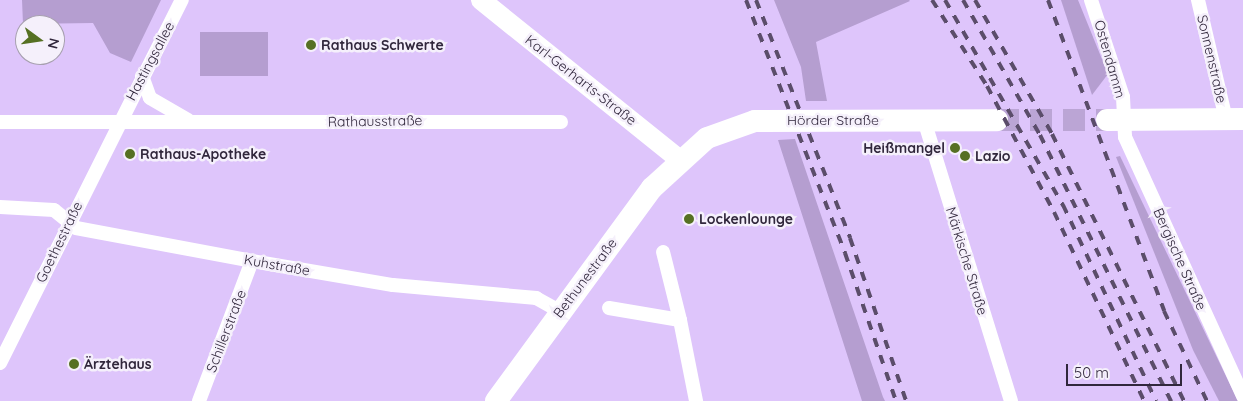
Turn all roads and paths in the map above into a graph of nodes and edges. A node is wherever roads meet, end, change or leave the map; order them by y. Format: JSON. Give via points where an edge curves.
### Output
{"nodes":[{"id":1,"x":182,"y":0,"type":"edge"},
{"id":2,"x":481,"y":0,"type":"edge"},
{"id":3,"x":1091,"y":0,"type":"edge"},
{"id":4,"x":1198,"y":0,"type":"edge"},
{"id":5,"x":142,"y":76,"type":"junction"},
{"id":6,"x":1235,"y":119,"type":"edge"},
{"id":7,"x":189,"y":120,"type":"junction"},
{"id":8,"x":924,"y":120,"type":"junction"},
{"id":9,"x":997,"y":120,"type":"tunnel mouth"},
{"id":10,"x":1115,"y":120,"type":"junction"},
{"id":11,"x":0,"y":122,"type":"edge"},
{"id":12,"x":118,"y":122,"type":"junction"},
{"id":13,"x":561,"y":122,"type":"dead end"},
{"id":14,"x":680,"y":160,"type":"junction"},
{"id":15,"x":0,"y":207,"type":"edge"},
{"id":16,"x":70,"y":220,"type":"junction"},
{"id":17,"x":663,"y":252,"type":"dead end"},
{"id":18,"x":252,"y":261,"type":"junction"},
{"id":19,"x":609,"y":308,"type":"dead end"},
{"id":20,"x":559,"y":311,"type":"junction"},
{"id":21,"x":680,"y":320,"type":"junction"},
{"id":22,"x":0,"y":363,"type":"edge"},
{"id":23,"x":1243,"y":396,"type":"edge"},
{"id":24,"x":199,"y":401,"type":"edge"},
{"id":25,"x":496,"y":401,"type":"edge"},
{"id":26,"x":696,"y":401,"type":"edge"},
{"id":27,"x":1011,"y":401,"type":"edge"}],
"edges":[{"from":1,"to":5,"type":"street","name":"Hastingsallee"},
{"from":2,"to":14,"type":"main road","name":"Karl-Gerharts-Straße"},
{"from":3,"to":10,"type":"street","name":"Ostendamm","via":[[1123,97]]},
{"from":4,"to":6,"type":"street","name":"Sonnenstraße"},
{"from":5,"to":7,"type":"street","name":"Rathausstraße","via":[[150,98]]},
{"from":5,"to":12,"type":"street","name":"Hastingsallee"},
{"from":6,"to":10,"type":"main road"},
{"from":7,"to":12,"type":"street","name":"Rathausstraße"},
{"from":7,"to":13,"type":"street","name":"Rathausstraße"},
{"from":8,"to":9,"type":"main road","name":"Hörder Straße"},
{"from":8,"to":14,"type":"main road","name":"Hörder Straße","via":[[754,121],[706,138]]},
{"from":8,"to":27,"type":"street","name":"Märkische Straße"},
{"from":10,"to":23,"type":"street","name":"Bergische Straße"},
{"from":11,"to":12,"type":"street","name":"Rathausstraße"},
{"from":12,"to":16,"type":"street","name":"Goethestraße"},
{"from":14,"to":20,"type":"main road","name":"Bethunestraße","via":[[652,188]]},
{"from":15,"to":16,"type":"street","name":"Kuhstraße","via":[[54,210]]},
{"from":16,"to":18,"type":"street","name":"Kuhstraße","via":[[76,228]]},
{"from":16,"to":22,"type":"street","name":"Goethestraße"},
{"from":17,"to":21,"type":"street"},
{"from":18,"to":20,"type":"street","name":"Kuhstraße","via":[[393,285],[536,298]]},
{"from":18,"to":24,"type":"street","name":"Schillerstraße"},
{"from":19,"to":21,"type":"street"},
{"from":20,"to":25,"type":"main road","name":"Bethunestraße"},
{"from":21,"to":26,"type":"street"}]}
